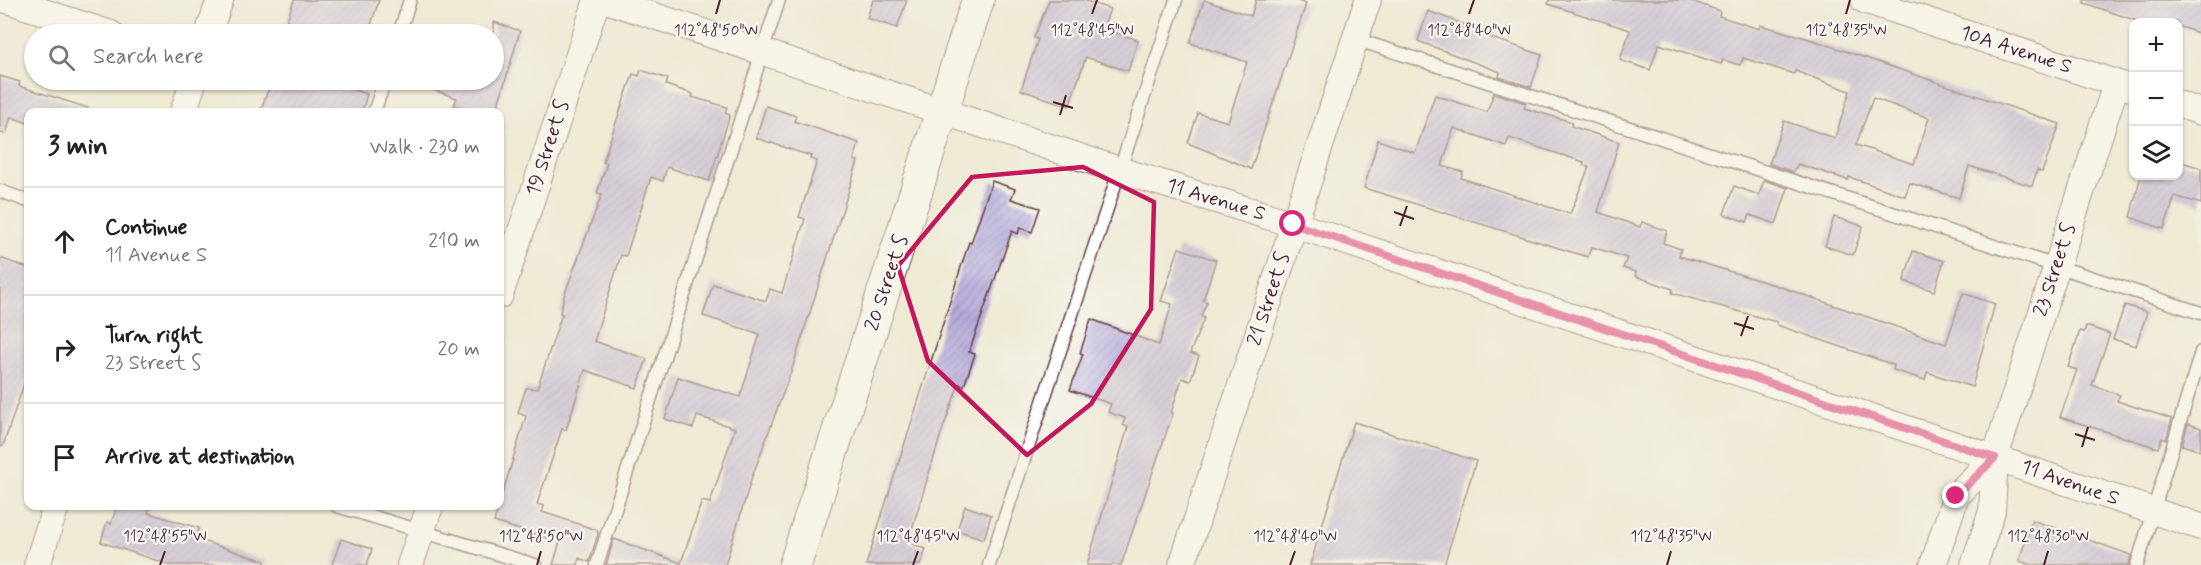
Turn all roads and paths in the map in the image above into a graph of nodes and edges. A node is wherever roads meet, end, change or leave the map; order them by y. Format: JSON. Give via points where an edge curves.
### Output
{"nodes":[{"id":1,"x":7,"y":0,"type":"edge"},
{"id":2,"x":220,"y":0,"type":"edge"},
{"id":3,"x":410,"y":0,"type":"edge"},
{"id":4,"x":597,"y":0,"type":"edge"},
{"id":5,"x":606,"y":0,"type":"edge"},
{"id":6,"x":779,"y":0,"type":"edge"},
{"id":7,"x":978,"y":0,"type":"edge"},
{"id":8,"x":1176,"y":0,"type":"edge"},
{"id":9,"x":1368,"y":0,"type":"edge"},
{"id":10,"x":1864,"y":0,"type":"edge"},
{"id":11,"x":1906,"y":7,"type":"edge"},
{"id":12,"x":80,"y":24,"type":"edge"},
{"id":13,"x":212,"y":24,"type":"edge"},
{"id":14,"x":402,"y":24,"type":"edge"},
{"id":15,"x":1355,"y":39,"type":"junction"},
{"id":16,"x":763,"y":51,"type":"junction"},
{"id":17,"x":2125,"y":86,"type":"edge"},
{"id":18,"x":191,"y":90,"type":"edge"},
{"id":19,"x":381,"y":90,"type":"edge"},
{"id":20,"x":2183,"y":106,"type":"edge"},
{"id":21,"x":184,"y":108,"type":"edge"},
{"id":22,"x":375,"y":108,"type":"edge"},
{"id":23,"x":943,"y":110,"type":"junction"},
{"id":24,"x":2201,"y":112,"type":"edge"},
{"id":25,"x":1119,"y":170,"type":"junction"},
{"id":26,"x":0,"y":192,"type":"edge"},
{"id":27,"x":24,"y":200,"type":"edge"},
{"id":28,"x":1293,"y":224,"type":"junction"},
{"id":29,"x":2057,"y":265,"type":"junction"},
{"id":30,"x":504,"y":283,"type":"edge"},
{"id":31,"x":2201,"y":313,"type":"edge"},
{"id":32,"x":2201,"y":352,"type":"edge"},
{"id":33,"x":1995,"y":458,"type":"junction"},
{"id":34,"x":55,"y":510,"type":"edge"},
{"id":35,"x":350,"y":510,"type":"edge"},
{"id":36,"x":429,"y":510,"type":"edge"},
{"id":37,"x":2154,"y":512,"type":"junction"},
{"id":38,"x":2201,"y":527,"type":"edge"},
{"id":39,"x":421,"y":532,"type":"junction"},
{"id":40,"x":37,"y":565,"type":"edge"},
{"id":41,"x":410,"y":565,"type":"edge"},
{"id":42,"x":535,"y":565,"type":"edge"},
{"id":43,"x":597,"y":565,"type":"edge"},
{"id":44,"x":795,"y":565,"type":"edge"},
{"id":45,"x":988,"y":565,"type":"edge"},
{"id":46,"x":1182,"y":565,"type":"edge"},
{"id":47,"x":1934,"y":565,"type":"edge"},
{"id":48,"x":1974,"y":565,"type":"edge"},
{"id":49,"x":2137,"y":565,"type":"edge"}],
"edges":[{"from":1,"to":12,"type":"street"},
{"from":2,"to":13,"type":"street"},
{"from":3,"to":14,"type":"lane"},
{"from":4,"to":30,"type":"street","name":"19 Street S"},
{"from":5,"to":16,"type":"street","name":"11 Avenue S"},
{"from":6,"to":16,"type":"lane"},
{"from":7,"to":23,"type":"street","name":"20 Street S"},
{"from":8,"to":25,"type":"lane"},
{"from":9,"to":15,"type":"street","name":"21 Street S"},
{"from":10,"to":11,"type":"street","name":"10A Avenue S"},
{"from":11,"to":17,"type":"street","name":"10A Avenue S"},
{"from":15,"to":28,"type":"street","name":"21 Street S"},
{"from":15,"to":29,"type":"lane"},
{"from":16,"to":23,"type":"street","name":"11 Avenue S"},
{"from":16,"to":43,"type":"lane"},
{"from":17,"to":29,"type":"street","name":"23 Street S"},
{"from":18,"to":21,"type":"street"},
{"from":19,"to":22,"type":"lane"},
{"from":20,"to":24,"type":"street"},
{"from":23,"to":25,"type":"street","name":"11 Avenue S"},
{"from":23,"to":44,"type":"street","name":"20 Street S"},
{"from":25,"to":28,"type":"street","name":"11 Avenue S"},
{"from":25,"to":45,"type":"lane"},
{"from":26,"to":27,"type":"lane"},
{"from":28,"to":33,"type":"street","name":"11 Avenue S"},
{"from":28,"to":46,"type":"street","name":"21 Street S"},
{"from":29,"to":31,"type":"lane"},
{"from":29,"to":33,"type":"street","name":"23 Street S"},
{"from":32,"to":37,"type":"lane"},
{"from":33,"to":37,"type":"street","name":"11 Avenue S"},
{"from":33,"to":47,"type":"street","name":"23 Street S","via":[[1956,496]]},
{"from":33,"to":48,"type":"street","name":"23 Street S","via":[[1992,510]]},
{"from":34,"to":40,"type":"street"},
{"from":35,"to":39,"type":"lane"},
{"from":36,"to":39,"type":"street"},
{"from":37,"to":38,"type":"street","name":"11 Avenue S"},
{"from":37,"to":49,"type":"lane"},
{"from":39,"to":41,"type":"street"},
{"from":39,"to":42,"type":"lane"}]}
